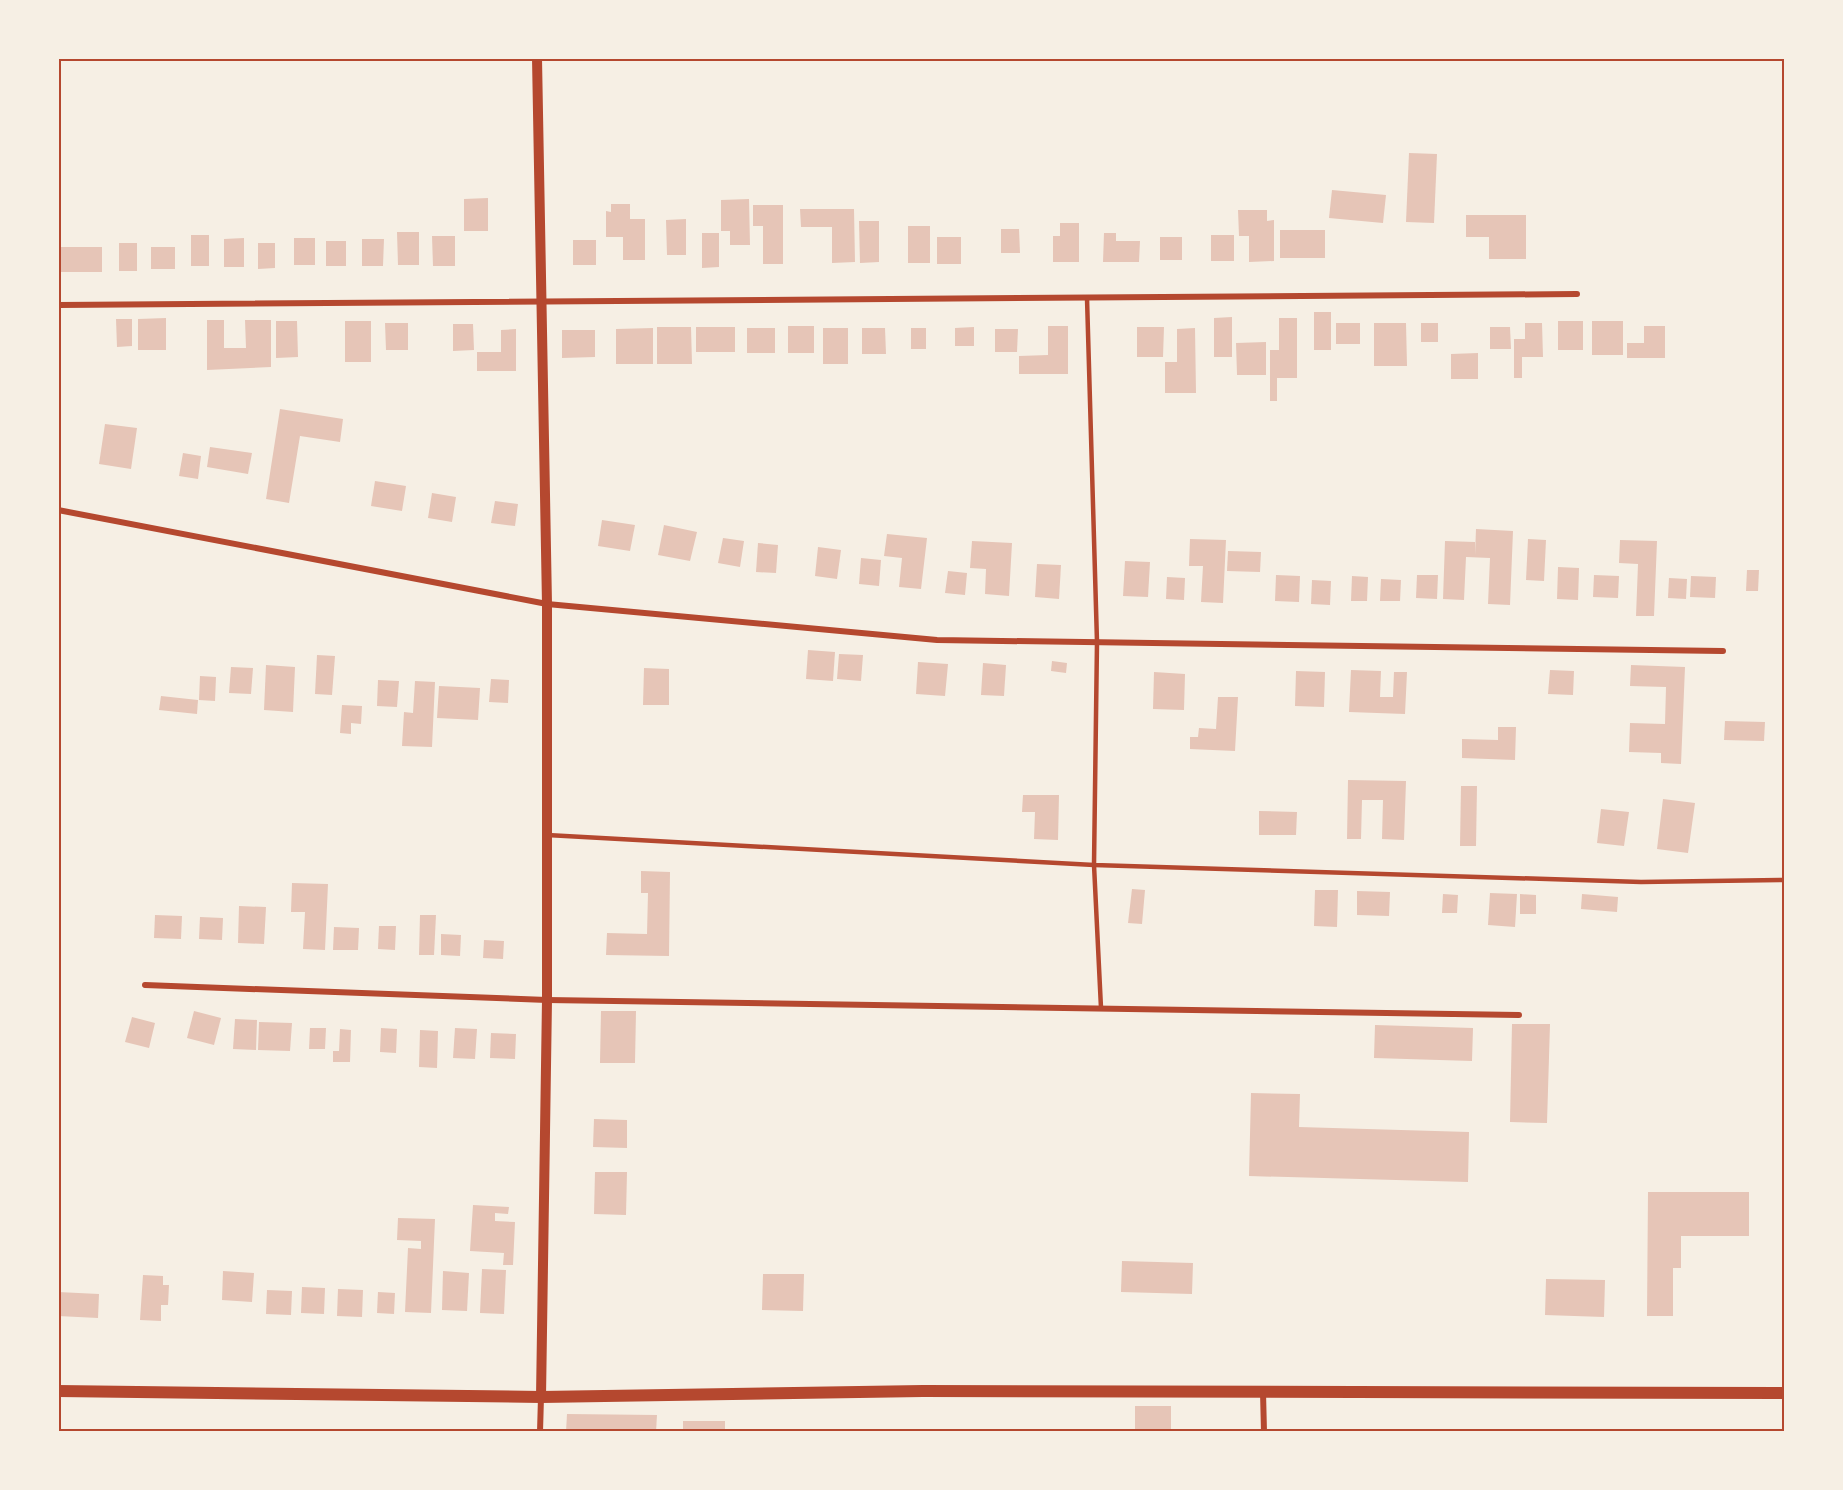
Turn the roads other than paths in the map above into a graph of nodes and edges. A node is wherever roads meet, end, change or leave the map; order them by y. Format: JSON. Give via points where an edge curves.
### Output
{"nodes":[{"id":1,"x":537,"y":58,"type":"edge"},
{"id":2,"x":1577,"y":294,"type":"dead end"},
{"id":3,"x":1087,"y":298,"type":"junction"},
{"id":4,"x":540,"y":302,"type":"junction"},
{"id":5,"x":58,"y":305,"type":"edge"},
{"id":6,"x":58,"y":510,"type":"edge"},
{"id":7,"x":547,"y":604,"type":"junction"},
{"id":8,"x":1097,"y":642,"type":"junction"},
{"id":9,"x":1723,"y":651,"type":"dead end"},
{"id":10,"x":547,"y":835,"type":"junction"},
{"id":11,"x":1094,"y":865,"type":"junction"},
{"id":12,"x":1785,"y":879,"type":"edge"},
{"id":13,"x":145,"y":985,"type":"dead end"},
{"id":14,"x":547,"y":1000,"type":"junction"},
{"id":15,"x":1101,"y":1008,"type":"junction"},
{"id":16,"x":1519,"y":1015,"type":"dead end"},
{"id":17,"x":58,"y":1391,"type":"edge"},
{"id":18,"x":1263,"y":1391,"type":"junction"},
{"id":19,"x":1785,"y":1392,"type":"edge"},
{"id":20,"x":541,"y":1397,"type":"junction"},
{"id":21,"x":540,"y":1431,"type":"edge"},
{"id":22,"x":1264,"y":1431,"type":"edge"}],
"edges":[{"from":1,"to":4,"type":"street"},
{"from":2,"to":3,"type":"street"},
{"from":3,"to":4,"type":"street"},
{"from":3,"to":8,"type":"lane"},
{"from":4,"to":5,"type":"street"},
{"from":4,"to":7,"type":"street"},
{"from":6,"to":7,"type":"street"},
{"from":7,"to":8,"type":"street","via":[[938,640]]},
{"from":7,"to":10,"type":"street"},
{"from":8,"to":9,"type":"street"},
{"from":8,"to":11,"type":"lane"},
{"from":10,"to":11,"type":"lane"},
{"from":10,"to":14,"type":"street"},
{"from":11,"to":12,"type":"lane","via":[[1641,882]]},
{"from":11,"to":15,"type":"lane"},
{"from":13,"to":14,"type":"street"},
{"from":14,"to":15,"type":"street"},
{"from":14,"to":20,"type":"street"},
{"from":15,"to":16,"type":"street"},
{"from":17,"to":20,"type":"main road"},
{"from":18,"to":19,"type":"main road"},
{"from":18,"to":20,"type":"main road"},
{"from":18,"to":22,"type":"street"},
{"from":20,"to":21,"type":"street"}]}
